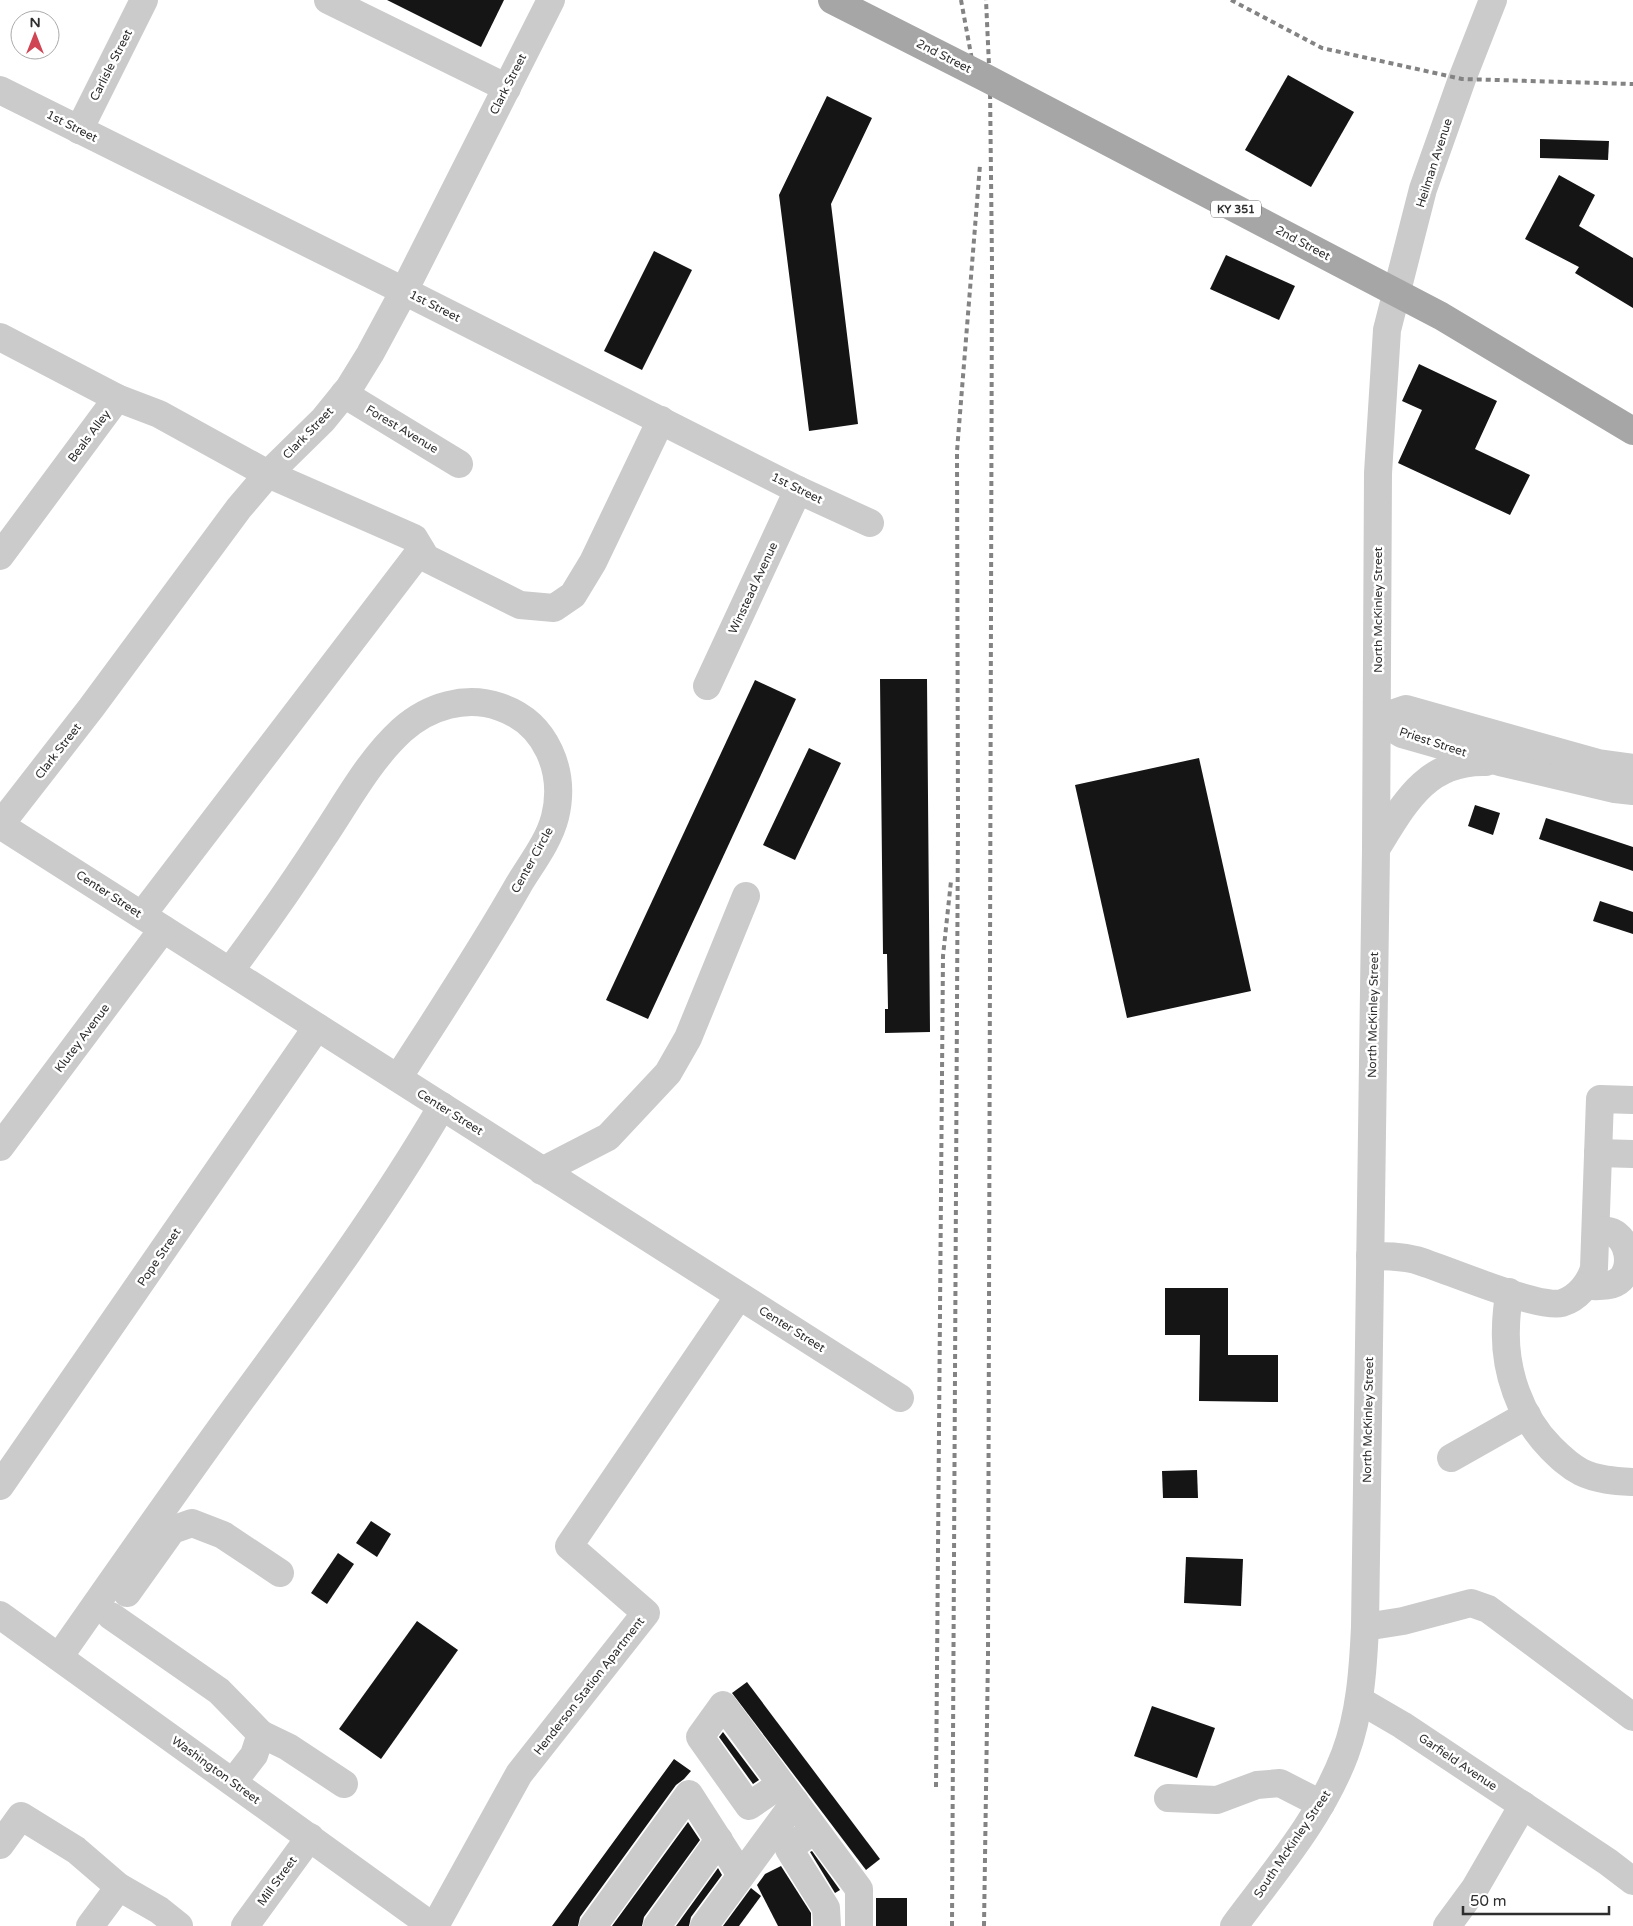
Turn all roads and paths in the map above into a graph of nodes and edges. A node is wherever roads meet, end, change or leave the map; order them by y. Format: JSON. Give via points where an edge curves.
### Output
{"nodes":[{"id":1,"x":144,"y":0,"type":"edge"},
{"id":2,"x":328,"y":0,"type":"edge"},
{"id":3,"x":551,"y":0,"type":"edge"},
{"id":4,"x":832,"y":0,"type":"edge"},
{"id":5,"x":1493,"y":0,"type":"edge"},
{"id":6,"x":506,"y":88,"type":"junction"},
{"id":7,"x":0,"y":91,"type":"edge"},
{"id":8,"x":79,"y":130,"type":"junction"},
{"id":9,"x":404,"y":291,"type":"junction"},
{"id":10,"x":1387,"y":330,"type":"joint"},
{"id":11,"x":0,"y":337,"type":"edge"},
{"id":12,"x":344,"y":394,"type":"junction"},
{"id":13,"x":117,"y":398,"type":"junction"},
{"id":14,"x":661,"y":420,"type":"junction"},
{"id":15,"x":1633,"y":431,"type":"edge"},
{"id":16,"x":459,"y":464,"type":"dead end"},
{"id":17,"x":268,"y":474,"type":"junction"},
{"id":18,"x":798,"y":490,"type":"junction"},
{"id":19,"x":870,"y":523,"type":"dead end"},
{"id":20,"x":421,"y":550,"type":"junction"},
{"id":21,"x":0,"y":556,"type":"edge"},
{"id":22,"x":707,"y":686,"type":"dead end"},
{"id":23,"x":1377,"y":719,"type":"junction"},
{"id":24,"x":1500,"y":762,"type":"junction"},
{"id":25,"x":1633,"y":768,"type":"edge"},
{"id":26,"x":1633,"y":791,"type":"edge"},
{"id":27,"x":0,"y":825,"type":"edge"},
{"id":28,"x":1376,"y":850,"type":"junction"},
{"id":29,"x":746,"y":896,"type":"dead end"},
{"id":30,"x":152,"y":922,"type":"junction"},
{"id":31,"x":230,"y":971,"type":"junction"},
{"id":32,"x":317,"y":1026,"type":"junction"},
{"id":33,"x":398,"y":1078,"type":"junction"},
{"id":34,"x":1633,"y":1100,"type":"edge"},
{"id":35,"x":442,"y":1106,"type":"junction"},
{"id":36,"x":0,"y":1147,"type":"edge"},
{"id":37,"x":1598,"y":1154,"type":"junction"},
{"id":38,"x":1633,"y":1154,"type":"edge"},
{"id":39,"x":542,"y":1171,"type":"junction"},
{"id":40,"x":1370,"y":1256,"type":"junction"},
{"id":41,"x":1510,"y":1292,"type":"junction"},
{"id":42,"x":739,"y":1296,"type":"junction"},
{"id":43,"x":900,"y":1398,"type":"dead end"},
{"id":44,"x":1527,"y":1415,"type":"junction"},
{"id":45,"x":1451,"y":1458,"type":"dead end"},
{"id":46,"x":1633,"y":1482,"type":"edge"},
{"id":47,"x":0,"y":1486,"type":"edge"},
{"id":48,"x":280,"y":1573,"type":"dead end"},
{"id":49,"x":0,"y":1615,"type":"edge"},
{"id":50,"x":110,"y":1616,"type":"junction"},
{"id":51,"x":1365,"y":1627,"type":"junction"},
{"id":52,"x":66,"y":1662,"type":"junction"},
{"id":53,"x":1359,"y":1700,"type":"junction"},
{"id":54,"x":1633,"y":1717,"type":"edge"},
{"id":55,"x":260,"y":1734,"type":"junction"},
{"id":56,"x":232,"y":1782,"type":"junction"},
{"id":57,"x":344,"y":1784,"type":"dead end"},
{"id":58,"x":1168,"y":1798,"type":"dead end"},
{"id":59,"x":1321,"y":1804,"type":"junction"},
{"id":60,"x":1523,"y":1805,"type":"junction"},
{"id":61,"x":814,"y":1829,"type":"junction"},
{"id":62,"x":310,"y":1837,"type":"junction"},
{"id":63,"x":719,"y":1840,"type":"junction"},
{"id":64,"x":0,"y":1846,"type":"edge"},
{"id":65,"x":742,"y":1875,"type":"junction"},
{"id":66,"x":1633,"y":1881,"type":"edge"},
{"id":67,"x":118,"y":1887,"type":"junction"},
{"id":68,"x":1244,"y":1923,"type":"edge"},
{"id":69,"x":90,"y":1926,"type":"edge"},
{"id":70,"x":179,"y":1926,"type":"edge"},
{"id":71,"x":245,"y":1926,"type":"edge"},
{"id":72,"x":433,"y":1926,"type":"edge"},
{"id":73,"x":593,"y":1926,"type":"edge"},
{"id":74,"x":657,"y":1926,"type":"edge"},
{"id":75,"x":704,"y":1926,"type":"edge"},
{"id":76,"x":827,"y":1926,"type":"edge"},
{"id":77,"x":859,"y":1926,"type":"edge"},
{"id":78,"x":1447,"y":1926,"type":"edge"}],
"edges":[{"from":1,"to":8,"type":"street","name":"Carlisle Street"},
{"from":2,"to":6,"type":"street"},
{"from":3,"to":6,"type":"street","name":"Clark Street"},
{"from":4,"to":15,"type":"main road","name":"2nd Street","number":"KY 351","bridge":true,"via":[[1441,316]]},
{"from":5,"to":10,"type":"street","name":"Heilman Avenue","via":[[1464,72],[1424,189]]},
{"from":6,"to":9,"type":"street","name":"Clark Street"},
{"from":7,"to":8,"type":"street","name":"1st Street"},
{"from":8,"to":9,"type":"street","name":"1st Street"},
{"from":9,"to":12,"type":"street","name":"Clark Street"},
{"from":9,"to":14,"type":"street","name":"1st Street"},
{"from":10,"to":23,"type":"street","name":"North McKinley Street","via":[[1378,473]]},
{"from":11,"to":13,"type":"street","name":"Beals Alley"},
{"from":12,"to":16,"type":"street","name":"Forest Avenue"},
{"from":12,"to":17,"type":"street","name":"Clark Street","via":[[323,420]]},
{"from":13,"to":17,"type":"street","via":[[159,414]]},
{"from":13,"to":21,"type":"street","name":"Beals Alley"},
{"from":14,"to":18,"type":"street","name":"1st Street"},
{"from":14,"to":20,"type":"street","via":[[593,562],[572,595],[554,608],[520,605],[426,558]]},
{"from":17,"to":20,"type":"street","via":[[414,538]]},
{"from":17,"to":27,"type":"street","name":"Clark Street"},
{"from":18,"to":19,"type":"street","name":"1st Street"},
{"from":18,"to":22,"type":"street","name":"Winstead Avenue"},
{"from":20,"to":30,"type":"street","name":"Klutey Avenue"},
{"from":23,"to":24,"type":"street","name":"Priest Street","via":[[1402,734]]},
{"from":23,"to":25,"type":"street","name":"Priest Street","via":[[1406,709],[1598,763]]},
{"from":23,"to":28,"type":"street","name":"North McKinley Street"},
{"from":24,"to":26,"type":"street","name":"Priest Street"},
{"from":24,"to":28,"type":"street","via":[[1474,761],[1437,772],[1411,795]]},
{"from":27,"to":30,"type":"street","name":"Center Street"},
{"from":28,"to":40,"type":"street","name":"North McKinley Street"},
{"from":29,"to":39,"type":"street","via":[[688,1038],[668,1074],[608,1137]]},
{"from":30,"to":31,"type":"street","name":"Center Street"},
{"from":30,"to":36,"type":"street","name":"Klutey Avenue"},
{"from":31,"to":32,"type":"street","name":"Center Street"},
{"from":31,"to":33,"type":"street","name":"Center Circle","via":[[363,778],[388,744],[403,730],[418,718],[452,704],[486,703],[520,717],[535,729],[554,762],[558,800],[554,819],[503,912]]},
{"from":32,"to":33,"type":"street","name":"Center Street"},
{"from":32,"to":47,"type":"street","name":"Pope Street"},
{"from":33,"to":35,"type":"street","name":"Center Street"},
{"from":34,"to":37,"type":"street","via":[[1600,1099]]},
{"from":35,"to":39,"type":"street","name":"Center Street"},
{"from":35,"to":52,"type":"street","via":[[410,1161]]},
{"from":37,"to":38,"type":"street"},
{"from":37,"to":41,"type":"street","via":[[1594,1268],[1586,1286],[1562,1303],[1549,1304]]},
{"from":39,"to":42,"type":"street","name":"Center Street"},
{"from":40,"to":41,"type":"street","via":[[1414,1259]]},
{"from":40,"to":51,"type":"street","name":"North McKinley Street"},
{"from":41,"to":44,"type":"street","via":[[1506,1327],[1510,1375]]},
{"from":42,"to":43,"type":"street","name":"Center Street"},
{"from":42,"to":72,"type":"street","name":"Henderson Station Apartment","via":[[569,1546],[646,1612],[519,1774]]},
{"from":44,"to":45,"type":"street"},
{"from":44,"to":46,"type":"street","via":[[1547,1444],[1581,1472],[1611,1481]]},
{"from":48,"to":50,"type":"street","via":[[223,1534],[192,1522],[172,1530]]},
{"from":49,"to":52,"type":"street","name":"Washington Street"},
{"from":50,"to":52,"type":"street"},
{"from":50,"to":55,"type":"street","via":[[219,1691]]},
{"from":51,"to":53,"type":"street","name":"North McKinley Street"},
{"from":51,"to":54,"type":"street","via":[[1403,1621],[1471,1602],[1488,1609]]},
{"from":52,"to":56,"type":"street","name":"Washington Street"},
{"from":53,"to":59,"type":"street","name":"South McKinley Street","via":[[1345,1753]]},
{"from":53,"to":60,"type":"street","name":"Garfield Avenue"},
{"from":55,"to":56,"type":"street","via":[[254,1755]]},
{"from":55,"to":57,"type":"street","via":[[288,1747]]},
{"from":56,"to":62,"type":"street","name":"Washington Street"},
{"from":58,"to":59,"type":"street","via":[[1217,1800],[1257,1785],[1280,1784]]},
{"from":59,"to":68,"type":"street","name":"South McKinley Street"},
{"from":60,"to":66,"type":"street","name":"Garfield Avenue"},
{"from":60,"to":78,"type":"street","via":[[1475,1888]]},
{"from":61,"to":65,"type":"street","via":[[788,1793]]},
{"from":61,"to":76,"type":"street","via":[[790,1849],[826,1908]]},
{"from":61,"to":77,"type":"street","via":[[858,1889]]},
{"from":62,"to":71,"type":"street","name":"Mill Street"},
{"from":62,"to":72,"type":"street","name":"Washington Street"},
{"from":63,"to":65,"type":"street"},
{"from":63,"to":73,"type":"street","via":[[689,1794]]},
{"from":63,"to":74,"type":"street"},
{"from":64,"to":67,"type":"street","via":[[22,1816],[76,1850]]},
{"from":65,"to":75,"type":"street"},
{"from":67,"to":69,"type":"street"},
{"from":67,"to":70,"type":"street","via":[[159,1910]]}]}
